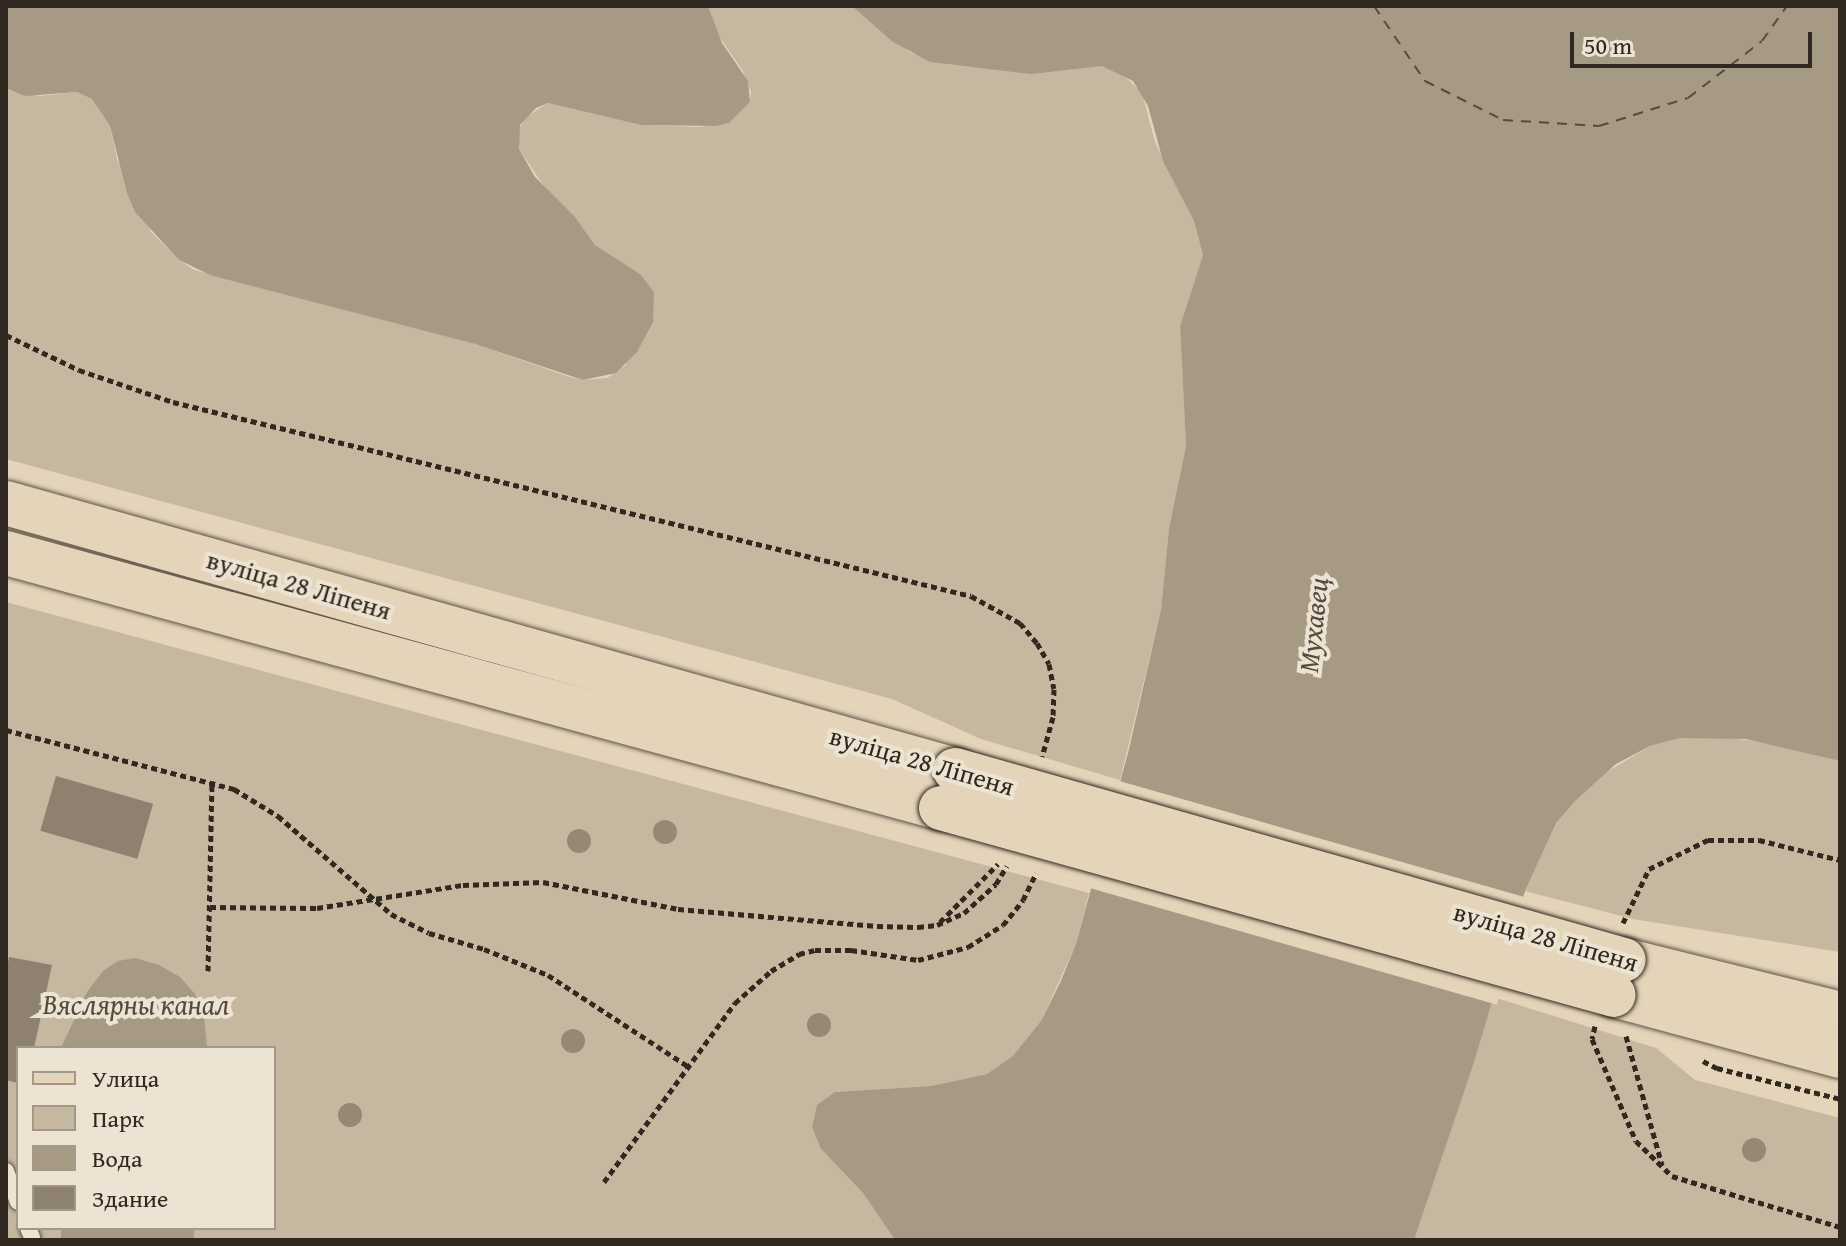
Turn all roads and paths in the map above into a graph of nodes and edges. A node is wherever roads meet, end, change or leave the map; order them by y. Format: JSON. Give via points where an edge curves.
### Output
{"nodes":[{"id":1,"x":6,"y":335,"type":"edge"},
{"id":2,"x":6,"y":503,"type":"edge"},
{"id":3,"x":6,"y":553,"type":"edge"},
{"id":4,"x":6,"y":730,"type":"edge"},
{"id":5,"x":1039,"y":768,"type":"dead end"},
{"id":6,"x":212,"y":781,"type":"junction"},
{"id":7,"x":948,"y":789,"type":"junction"},
{"id":8,"x":1007,"y":854,"type":"dead end"},
{"id":9,"x":1840,"y":860,"type":"edge"},
{"id":10,"x":1008,"y":862,"type":"dead end"},
{"id":11,"x":1039,"y":865,"type":"dead end"},
{"id":12,"x":374,"y":900,"type":"junction"},
{"id":13,"x":210,"y":907,"type":"junction"},
{"id":14,"x":1627,"y":909,"type":"dead end"},
{"id":15,"x":937,"y":925,"type":"junction"},
{"id":16,"x":208,"y":971,"type":"dead end"},
{"id":17,"x":1621,"y":996,"type":"junction"},
{"id":18,"x":1840,"y":1014,"type":"edge"},
{"id":19,"x":1592,"y":1039,"type":"dead end"},
{"id":20,"x":1840,"y":1056,"type":"edge"},
{"id":21,"x":689,"y":1067,"type":"junction"},
{"id":22,"x":1717,"y":1068,"type":"dead end"},
{"id":23,"x":1840,"y":1099,"type":"edge"},
{"id":24,"x":1662,"y":1166,"type":"junction"},
{"id":25,"x":6,"y":1171,"type":"edge"},
{"id":26,"x":604,"y":1182,"type":"dead end"},
{"id":27,"x":16,"y":1197,"type":"edge"},
{"id":28,"x":1840,"y":1227,"type":"edge"}],
"edges":[{"from":1,"to":5,"type":"path","via":[[79,370],[173,402],[971,596],[1020,623],[1049,664],[1053,717]]},
{"from":2,"to":7,"type":"main road","name":"вуліца 28 Ліпеня"},
{"from":3,"to":7,"type":"main road","name":"вуліца 28 Ліпеня"},
{"from":4,"to":6,"type":"path"},
{"from":6,"to":12,"type":"path","via":[[278,816]]},
{"from":6,"to":13,"type":"path"},
{"from":7,"to":17,"type":"main road","name":"вуліца 28 Ліпеня","bridge":true},
{"from":8,"to":15,"type":"path"},
{"from":9,"to":14,"type":"path","via":[[1759,840],[1708,840],[1649,869]]},
{"from":10,"to":15,"type":"path","via":[[976,905]]},
{"from":11,"to":21,"type":"path","via":[[1014,912],[968,947],[918,960],[815,950],[784,961],[735,1003]]},
{"from":12,"to":13,"type":"path","via":[[290,910]]},
{"from":12,"to":15,"type":"path","via":[[478,884],[543,882],[727,914],[877,926]]},
{"from":12,"to":21,"type":"path","via":[[409,925],[548,975]]},
{"from":13,"to":16,"type":"path"},
{"from":17,"to":18,"type":"main road","name":"вуліца 28 Ліпеня"},
{"from":17,"to":20,"type":"main road","name":"вуліца 28 Ліпеня"},
{"from":17,"to":24,"type":"path"},
{"from":19,"to":24,"type":"path","via":[[1636,1141]]},
{"from":21,"to":26,"type":"path"},
{"from":22,"to":23,"type":"path"},
{"from":24,"to":28,"type":"path","via":[[1672,1176]]},
{"from":25,"to":27,"type":"lane"}]}
